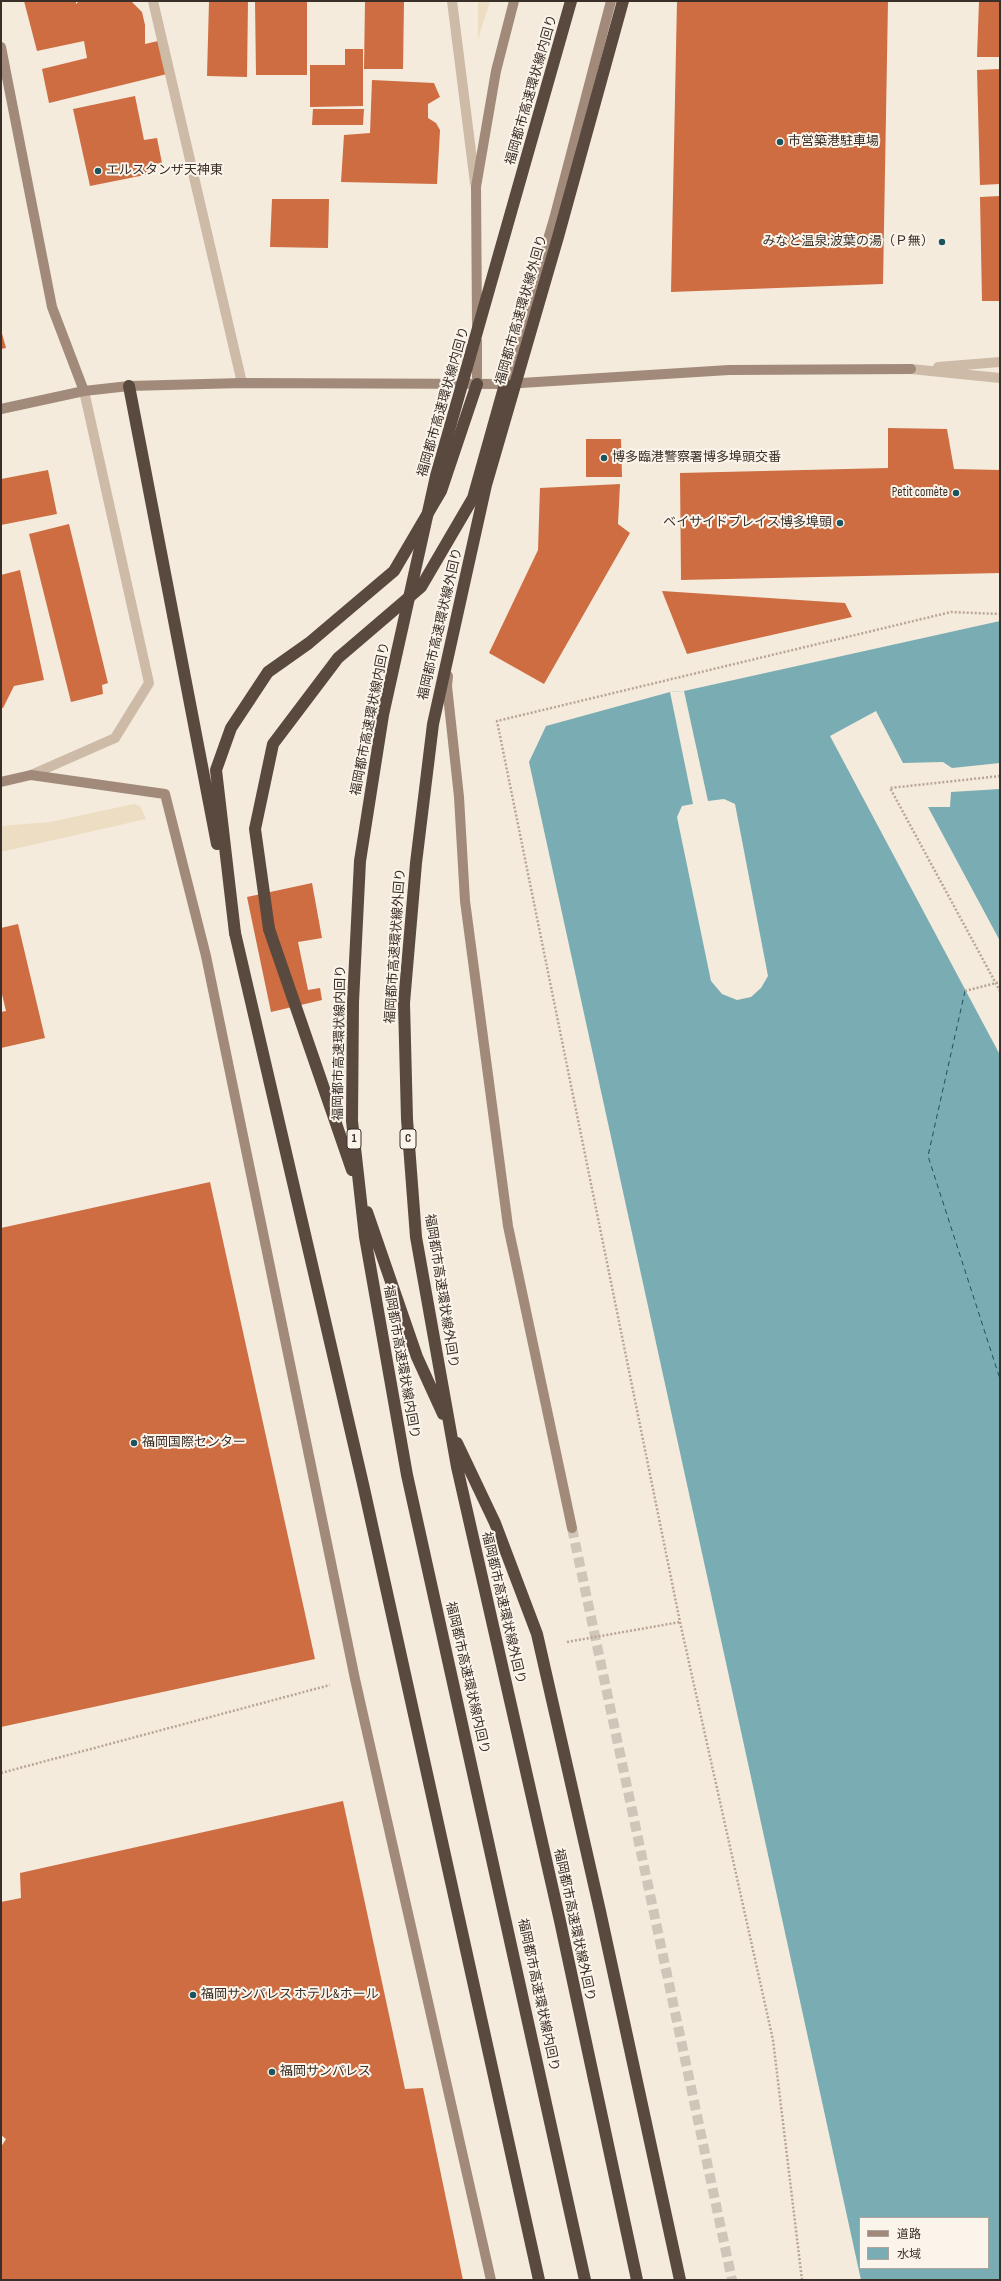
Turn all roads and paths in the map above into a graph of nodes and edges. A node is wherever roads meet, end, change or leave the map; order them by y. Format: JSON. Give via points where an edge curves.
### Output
{"nodes":[{"id":1,"x":153,"y":1,"type":"edge"},
{"id":2,"x":452,"y":1,"type":"edge"},
{"id":3,"x":514,"y":1,"type":"edge"},
{"id":4,"x":571,"y":1,"type":"edge"},
{"id":5,"x":611,"y":1,"type":"edge"},
{"id":6,"x":623,"y":1,"type":"edge"},
{"id":7,"x":1,"y":47,"type":"edge"},
{"id":8,"x":476,"y":187,"type":"junction"},
{"id":9,"x":1000,"y":362,"type":"edge"},
{"id":10,"x":910,"y":370,"type":"junction"},
{"id":11,"x":1000,"y":378,"type":"edge"},
{"id":12,"x":242,"y":383,"type":"junction"},
{"id":13,"x":477,"y":384,"type":"junction"},
{"id":14,"x":504,"y":384,"type":"junction"},
{"id":15,"x":130,"y":386,"type":"junction"},
{"id":16,"x":84,"y":391,"type":"junction"},
{"id":17,"x":1,"y":409,"type":"edge"},
{"id":18,"x":1000,"y":614,"type":"edge"},
{"id":19,"x":31,"y":775,"type":"junction"},
{"id":20,"x":1000,"y":776,"type":"edge"},
{"id":21,"x":1,"y":782,"type":"edge"},
{"id":22,"x":235,"y":933,"type":"junction"},
{"id":23,"x":995,"y":982,"type":"junction"},
{"id":24,"x":1000,"y":982,"type":"edge"},
{"id":25,"x":965,"y":991,"type":"dead end"},
{"id":26,"x":1000,"y":991,"type":"edge"},
{"id":27,"x":572,"y":1528,"type":"tunnel mouth"},
{"id":28,"x":355,"y":1679,"type":"junction"},
{"id":29,"x":1,"y":1773,"type":"edge"},
{"id":30,"x":491,"y":2280,"type":"edge"},
{"id":31,"x":539,"y":2280,"type":"edge"},
{"id":32,"x":585,"y":2280,"type":"edge"},
{"id":33,"x":637,"y":2280,"type":"edge"},
{"id":34,"x":680,"y":2280,"type":"edge"},
{"id":35,"x":802,"y":2280,"type":"edge"}],
"edges":[{"from":1,"to":12,"type":"street"},
{"from":2,"to":8,"type":"street"},
{"from":3,"to":8,"type":"street","via":[[496,70]]},
{"from":4,"to":32,"type":"highway","name":"福岡都市高速環状線内回り","number":"1","bridge":true,"via":[[436,476],[383,715],[360,861],[353,1002],[352,1121],[365,1238],[407,1475]]},
{"from":5,"to":14,"type":"street","via":[[554,219]]},
{"from":6,"to":33,"type":"highway","name":"福岡都市高速環状線外回り","number":"C","bridge":true,"via":[[486,485],[433,724],[416,863],[404,1003],[407,1119],[416,1237],[457,1467],[560,1921]]},
{"from":7,"to":16,"type":"street","via":[[52,307]]},
{"from":8,"to":13,"type":"street"},
{"from":9,"to":10,"type":"street"},
{"from":10,"to":11,"type":"street"},
{"from":10,"to":14,"type":"street","via":[[729,370]]},
{"from":12,"to":13,"type":"street"},
{"from":12,"to":15,"type":"street"},
{"from":13,"to":14,"type":"street"},
{"from":13,"to":22,"type":"highway","bridge":true,"via":[[440,492],[394,571],[309,643],[268,672],[231,728],[216,770]]},
{"from":14,"to":27,"type":"street","via":[[459,579],[447,686],[459,797],[465,901],[508,1226]]},
{"from":14,"to":34,"type":"highway","bridge":true,"via":[[472,498],[421,587],[338,658],[273,744],[255,829],[269,929],[417,1357],[495,1524],[537,1634]]},
{"from":15,"to":16,"type":"street"},
{"from":15,"to":22,"type":"highway"},
{"from":16,"to":17,"type":"street"},
{"from":16,"to":19,"type":"street","via":[[149,683],[115,738]]},
{"from":18,"to":35,"type":"path","via":[[951,612],[497,721],[680,1622],[773,2040]]},
{"from":19,"to":21,"type":"street"},
{"from":19,"to":28,"type":"street","via":[[165,794],[206,956]]},
{"from":20,"to":23,"type":"path","via":[[890,788]]},
{"from":22,"to":31,"type":"highway","bridge":true,"via":[[363,1484]]},
{"from":23,"to":24,"type":"path"},
{"from":23,"to":25,"type":"path"},
{"from":23,"to":26,"type":"path"},
{"from":28,"to":29,"type":"path"},
{"from":28,"to":30,"type":"street"}]}
